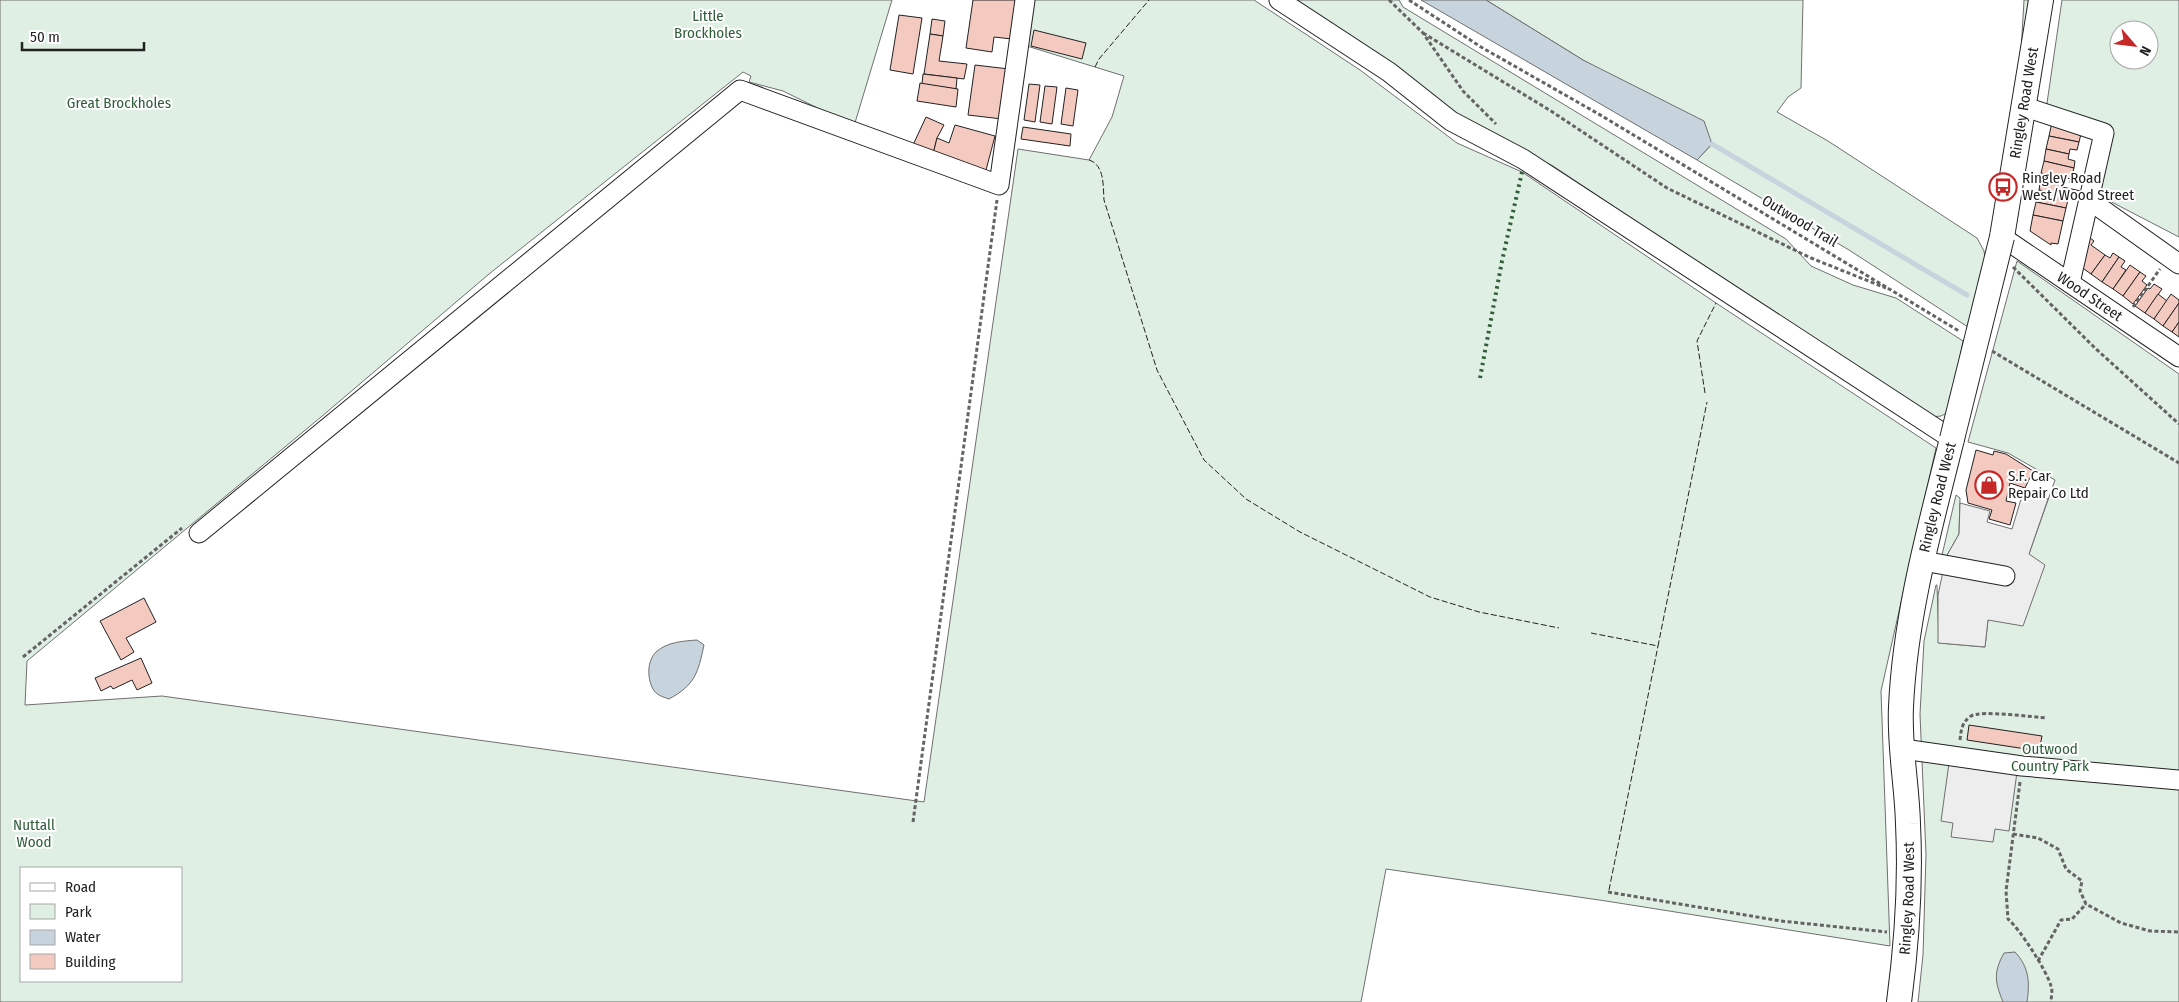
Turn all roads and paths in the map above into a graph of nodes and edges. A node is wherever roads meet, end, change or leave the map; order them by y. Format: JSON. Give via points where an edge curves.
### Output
{"nodes":[{"id":1,"x":1025,"y":0,"type":"edge"},
{"id":2,"x":1280,"y":0,"type":"edge"},
{"id":3,"x":1389,"y":0,"type":"edge"},
{"id":4,"x":1409,"y":0,"type":"edge"},
{"id":5,"x":2041,"y":0,"type":"edge"},
{"id":6,"x":1423,"y":33,"type":"junction"},
{"id":7,"x":2025,"y":107,"type":"junction"},
{"id":8,"x":1496,"y":125,"type":"dead end"},
{"id":9,"x":2014,"y":169,"type":"junction"},
{"id":10,"x":999,"y":186,"type":"junction"},
{"id":11,"x":2090,"y":193,"type":"junction"},
{"id":12,"x":2000,"y":245,"type":"junction"},
{"id":13,"x":2174,"y":260,"type":"edge"},
{"id":14,"x":2070,"y":283,"type":"junction"},
{"id":15,"x":1896,"y":292,"type":"junction"},
{"id":16,"x":2124,"y":320,"type":"junction"},
{"id":17,"x":1963,"y":333,"type":"dead end"},
{"id":18,"x":1988,"y":348,"type":"dead end"},
{"id":19,"x":2179,"y":356,"type":"edge"},
{"id":20,"x":2179,"y":424,"type":"edge"},
{"id":21,"x":1952,"y":439,"type":"junction"},
{"id":22,"x":2179,"y":463,"type":"edge"},
{"id":23,"x":192,"y":530,"type":"joint"},
{"id":24,"x":1923,"y":561,"type":"junction"},
{"id":25,"x":2005,"y":576,"type":"dead end"},
{"id":26,"x":23,"y":658,"type":"dead end"},
{"id":27,"x":2047,"y":718,"type":"dead end"},
{"id":28,"x":1903,"y":749,"type":"junction"},
{"id":29,"x":1957,"y":757,"type":"junction"},
{"id":30,"x":2022,"y":766,"type":"junction"},
{"id":31,"x":2179,"y":780,"type":"edge"},
{"id":32,"x":913,"y":822,"type":"dead end"},
{"id":33,"x":2013,"y":834,"type":"junction"},
{"id":34,"x":1608,"y":892,"type":"dead end"},
{"id":35,"x":2086,"y":904,"type":"junction"},
{"id":36,"x":2179,"y":932,"type":"edge"},
{"id":37,"x":1908,"y":934,"type":"junction"},
{"id":38,"x":2038,"y":961,"type":"junction"},
{"id":39,"x":1900,"y":1002,"type":"edge"},
{"id":40,"x":2051,"y":1002,"type":"edge"}],
"edges":[{"from":1,"to":10,"type":"street"},
{"from":2,"to":21,"type":"street","via":[[1390,72],[1452,121],[1523,159]]},
{"from":3,"to":6,"type":"path"},
{"from":4,"to":15,"type":"path","name":"Outwood Trail","via":[[1481,47]]},
{"from":5,"to":7,"type":"main road","name":"Ringley Road West"},
{"from":6,"to":8,"type":"path","via":[[1463,91]]},
{"from":6,"to":15,"type":"path","via":[[1551,111],[1667,188],[1811,258]]},
{"from":7,"to":9,"type":"main road","name":"Ringley Road West"},
{"from":7,"to":11,"type":"street","via":[[2104,133]]},
{"from":9,"to":11,"type":"path"},
{"from":9,"to":12,"type":"main road","name":"Ringley Road West"},
{"from":10,"to":23,"type":"street","via":[[740,90]]},
{"from":10,"to":32,"type":"path"},
{"from":11,"to":13,"type":"street"},
{"from":11,"to":14,"type":"street"},
{"from":12,"to":14,"type":"street","name":"Wood Street"},
{"from":12,"to":20,"type":"path","via":[[2096,349]]},
{"from":12,"to":21,"type":"main road","name":"Ringley Road West","bridge":true},
{"from":13,"to":16,"type":"path"},
{"from":14,"to":16,"type":"street","name":"Wood Street"},
{"from":15,"to":17,"type":"path","name":"Outwood Trail"},
{"from":16,"to":19,"type":"street","name":"Wood Street"},
{"from":18,"to":22,"type":"path"},
{"from":21,"to":24,"type":"main road","name":"Ringley Road West"},
{"from":23,"to":26,"type":"path"},
{"from":24,"to":25,"type":"street"},
{"from":24,"to":28,"type":"main road","name":"Ringley Road West","via":[[1906,642],[1901,709]]},
{"from":27,"to":29,"type":"path","via":[[1978,713],[1965,721]]},
{"from":28,"to":29,"type":"street"},
{"from":28,"to":37,"type":"main road","name":"Ringley Road West","via":[[1908,822]]},
{"from":29,"to":30,"type":"street"},
{"from":30,"to":31,"type":"street"},
{"from":30,"to":33,"type":"path"},
{"from":33,"to":35,"type":"path","via":[[2038,838],[2058,848],[2066,869],[2082,881],[2080,891]]},
{"from":33,"to":38,"type":"path","via":[[2006,891],[2008,919]]},
{"from":34,"to":37,"type":"path","via":[[1781,921]]},
{"from":35,"to":36,"type":"path","via":[[2122,923],[2150,931]]},
{"from":35,"to":38,"type":"path","via":[[2072,919],[2061,920]]},
{"from":37,"to":39,"type":"main road","name":"Ringley Road West"},
{"from":38,"to":40,"type":"path","via":[[2051,986]]}]}
